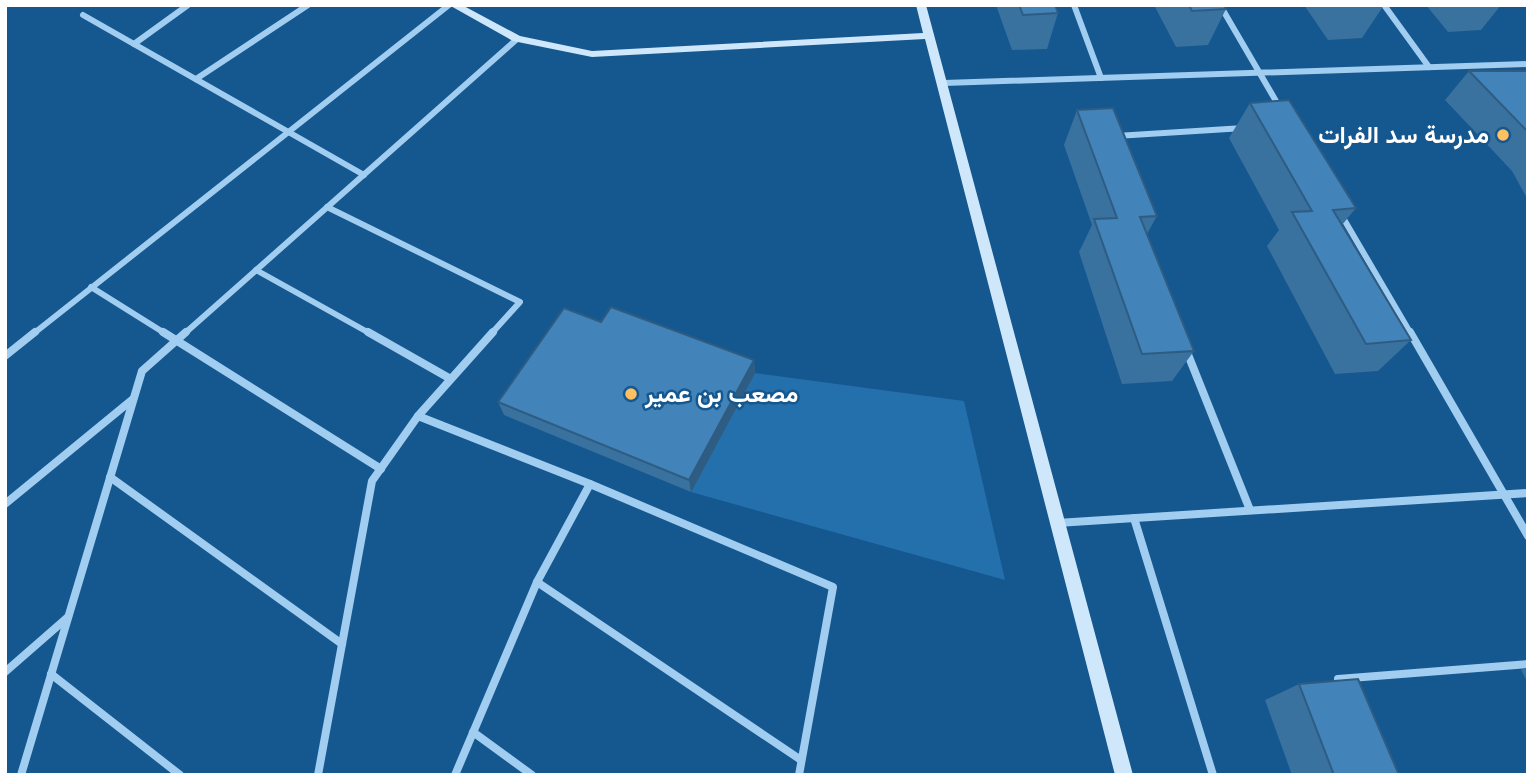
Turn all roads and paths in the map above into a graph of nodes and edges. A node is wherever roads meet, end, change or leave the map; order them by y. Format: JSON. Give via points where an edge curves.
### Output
{"nodes":[{"id":1,"x":188,"y":5,"type":"edge"},
{"id":2,"x":307,"y":5,"type":"edge"},
{"id":3,"x":452,"y":5,"type":"edge"},
{"id":4,"x":921,"y":5,"type":"edge"},
{"id":5,"x":1074,"y":5,"type":"edge"},
{"id":6,"x":1220,"y":5,"type":"edge"},
{"id":7,"x":1384,"y":5,"type":"edge"},
{"id":8,"x":83,"y":15,"type":"dead end"},
{"id":9,"x":929,"y":36,"type":"junction"},
{"id":10,"x":517,"y":39,"type":"junction"},
{"id":11,"x":134,"y":44,"type":"junction"},
{"id":12,"x":1528,"y":64,"type":"edge"},
{"id":13,"x":1429,"y":67,"type":"junction"},
{"id":14,"x":1259,"y":73,"type":"junction"},
{"id":15,"x":1101,"y":78,"type":"junction"},
{"id":16,"x":196,"y":79,"type":"junction"},
{"id":17,"x":944,"y":83,"type":"junction"},
{"id":18,"x":1284,"y":115,"type":"edge"},
{"id":19,"x":1250,"y":128,"type":"dead end"},
{"id":20,"x":289,"y":132,"type":"junction"},
{"id":21,"x":1114,"y":136,"type":"edge"},
{"id":22,"x":364,"y":175,"type":"junction"},
{"id":23,"x":327,"y":207,"type":"junction"},
{"id":24,"x":1338,"y":209,"type":"edge"},
{"id":25,"x":256,"y":270,"type":"junction"},
{"id":26,"x":91,"y":288,"type":"junction"},
{"id":27,"x":175,"y":341,"type":"junction"},
{"id":28,"x":1183,"y":343,"type":"edge"},
{"id":29,"x":5,"y":356,"type":"edge"},
{"id":30,"x":449,"y":378,"type":"junction"},
{"id":31,"x":133,"y":399,"type":"junction"},
{"id":32,"x":418,"y":416,"type":"junction"},
{"id":33,"x":381,"y":469,"type":"junction"},
{"id":34,"x":110,"y":477,"type":"junction"},
{"id":35,"x":590,"y":484,"type":"junction"},
{"id":36,"x":1528,"y":493,"type":"edge"},
{"id":37,"x":1504,"y":494,"type":"junction"},
{"id":38,"x":5,"y":503,"type":"edge"},
{"id":39,"x":1250,"y":510,"type":"junction"},
{"id":40,"x":1134,"y":518,"type":"junction"},
{"id":41,"x":1058,"y":523,"type":"junction"},
{"id":42,"x":1528,"y":536,"type":"edge"},
{"id":43,"x":537,"y":582,"type":"junction"},
{"id":44,"x":68,"y":617,"type":"junction"},
{"id":45,"x":342,"y":644,"type":"junction"},
{"id":46,"x":1528,"y":664,"type":"edge"},
{"id":47,"x":5,"y":672,"type":"edge"},
{"id":48,"x":51,"y":674,"type":"junction"},
{"id":49,"x":1338,"y":679,"type":"edge"},
{"id":50,"x":473,"y":732,"type":"junction"},
{"id":51,"x":802,"y":760,"type":"junction"},
{"id":52,"x":21,"y":775,"type":"edge"},
{"id":53,"x":180,"y":775,"type":"edge"},
{"id":54,"x":318,"y":775,"type":"edge"},
{"id":55,"x":455,"y":775,"type":"edge"},
{"id":56,"x":532,"y":775,"type":"edge"},
{"id":57,"x":799,"y":775,"type":"edge"},
{"id":58,"x":1124,"y":775,"type":"edge"},
{"id":59,"x":1213,"y":775,"type":"edge"}],
"edges":[{"from":1,"to":11,"type":"street"},
{"from":2,"to":16,"type":"street"},
{"from":3,"to":10,"type":"main road"},
{"from":3,"to":20,"type":"street"},
{"from":4,"to":9,"type":"main road"},
{"from":5,"to":15,"type":"street"},
{"from":6,"to":14,"type":"street"},
{"from":7,"to":13,"type":"street"},
{"from":8,"to":11,"type":"street"},
{"from":9,"to":10,"type":"main road","via":[[592,54]]},
{"from":9,"to":17,"type":"main road"},
{"from":10,"to":22,"type":"street"},
{"from":11,"to":16,"type":"street"},
{"from":12,"to":13,"type":"street"},
{"from":13,"to":14,"type":"street"},
{"from":14,"to":15,"type":"street"},
{"from":14,"to":18,"type":"street"},
{"from":15,"to":17,"type":"street"},
{"from":16,"to":20,"type":"street"},
{"from":17,"to":41,"type":"main road"},
{"from":19,"to":21,"type":"street"},
{"from":20,"to":22,"type":"street"},
{"from":20,"to":26,"type":"street"},
{"from":22,"to":23,"type":"street"},
{"from":23,"to":25,"type":"street"},
{"from":23,"to":30,"type":"street","via":[[520,302]]},
{"from":24,"to":37,"type":"street"},
{"from":25,"to":27,"type":"street"},
{"from":25,"to":30,"type":"street"},
{"from":26,"to":27,"type":"street"},
{"from":26,"to":29,"type":"street"},
{"from":27,"to":31,"type":"street","via":[[142,371]]},
{"from":27,"to":33,"type":"street"},
{"from":28,"to":39,"type":"street"},
{"from":30,"to":32,"type":"street"},
{"from":31,"to":34,"type":"street"},
{"from":31,"to":38,"type":"street"},
{"from":32,"to":33,"type":"street"},
{"from":32,"to":35,"type":"street"},
{"from":33,"to":45,"type":"street","via":[[372,481]]},
{"from":34,"to":44,"type":"street"},
{"from":34,"to":45,"type":"street"},
{"from":35,"to":43,"type":"street"},
{"from":35,"to":51,"type":"street","via":[[833,587]]},
{"from":36,"to":37,"type":"street"},
{"from":37,"to":39,"type":"street"},
{"from":37,"to":42,"type":"street"},
{"from":39,"to":40,"type":"street"},
{"from":40,"to":41,"type":"street"},
{"from":40,"to":59,"type":"street"},
{"from":41,"to":58,"type":"main road"},
{"from":43,"to":50,"type":"street"},
{"from":43,"to":51,"type":"street"},
{"from":44,"to":47,"type":"street"},
{"from":44,"to":48,"type":"street"},
{"from":45,"to":54,"type":"street"},
{"from":46,"to":49,"type":"street"},
{"from":48,"to":52,"type":"street"},
{"from":48,"to":53,"type":"street"},
{"from":50,"to":55,"type":"street"},
{"from":50,"to":56,"type":"street"},
{"from":51,"to":57,"type":"street"}]}
